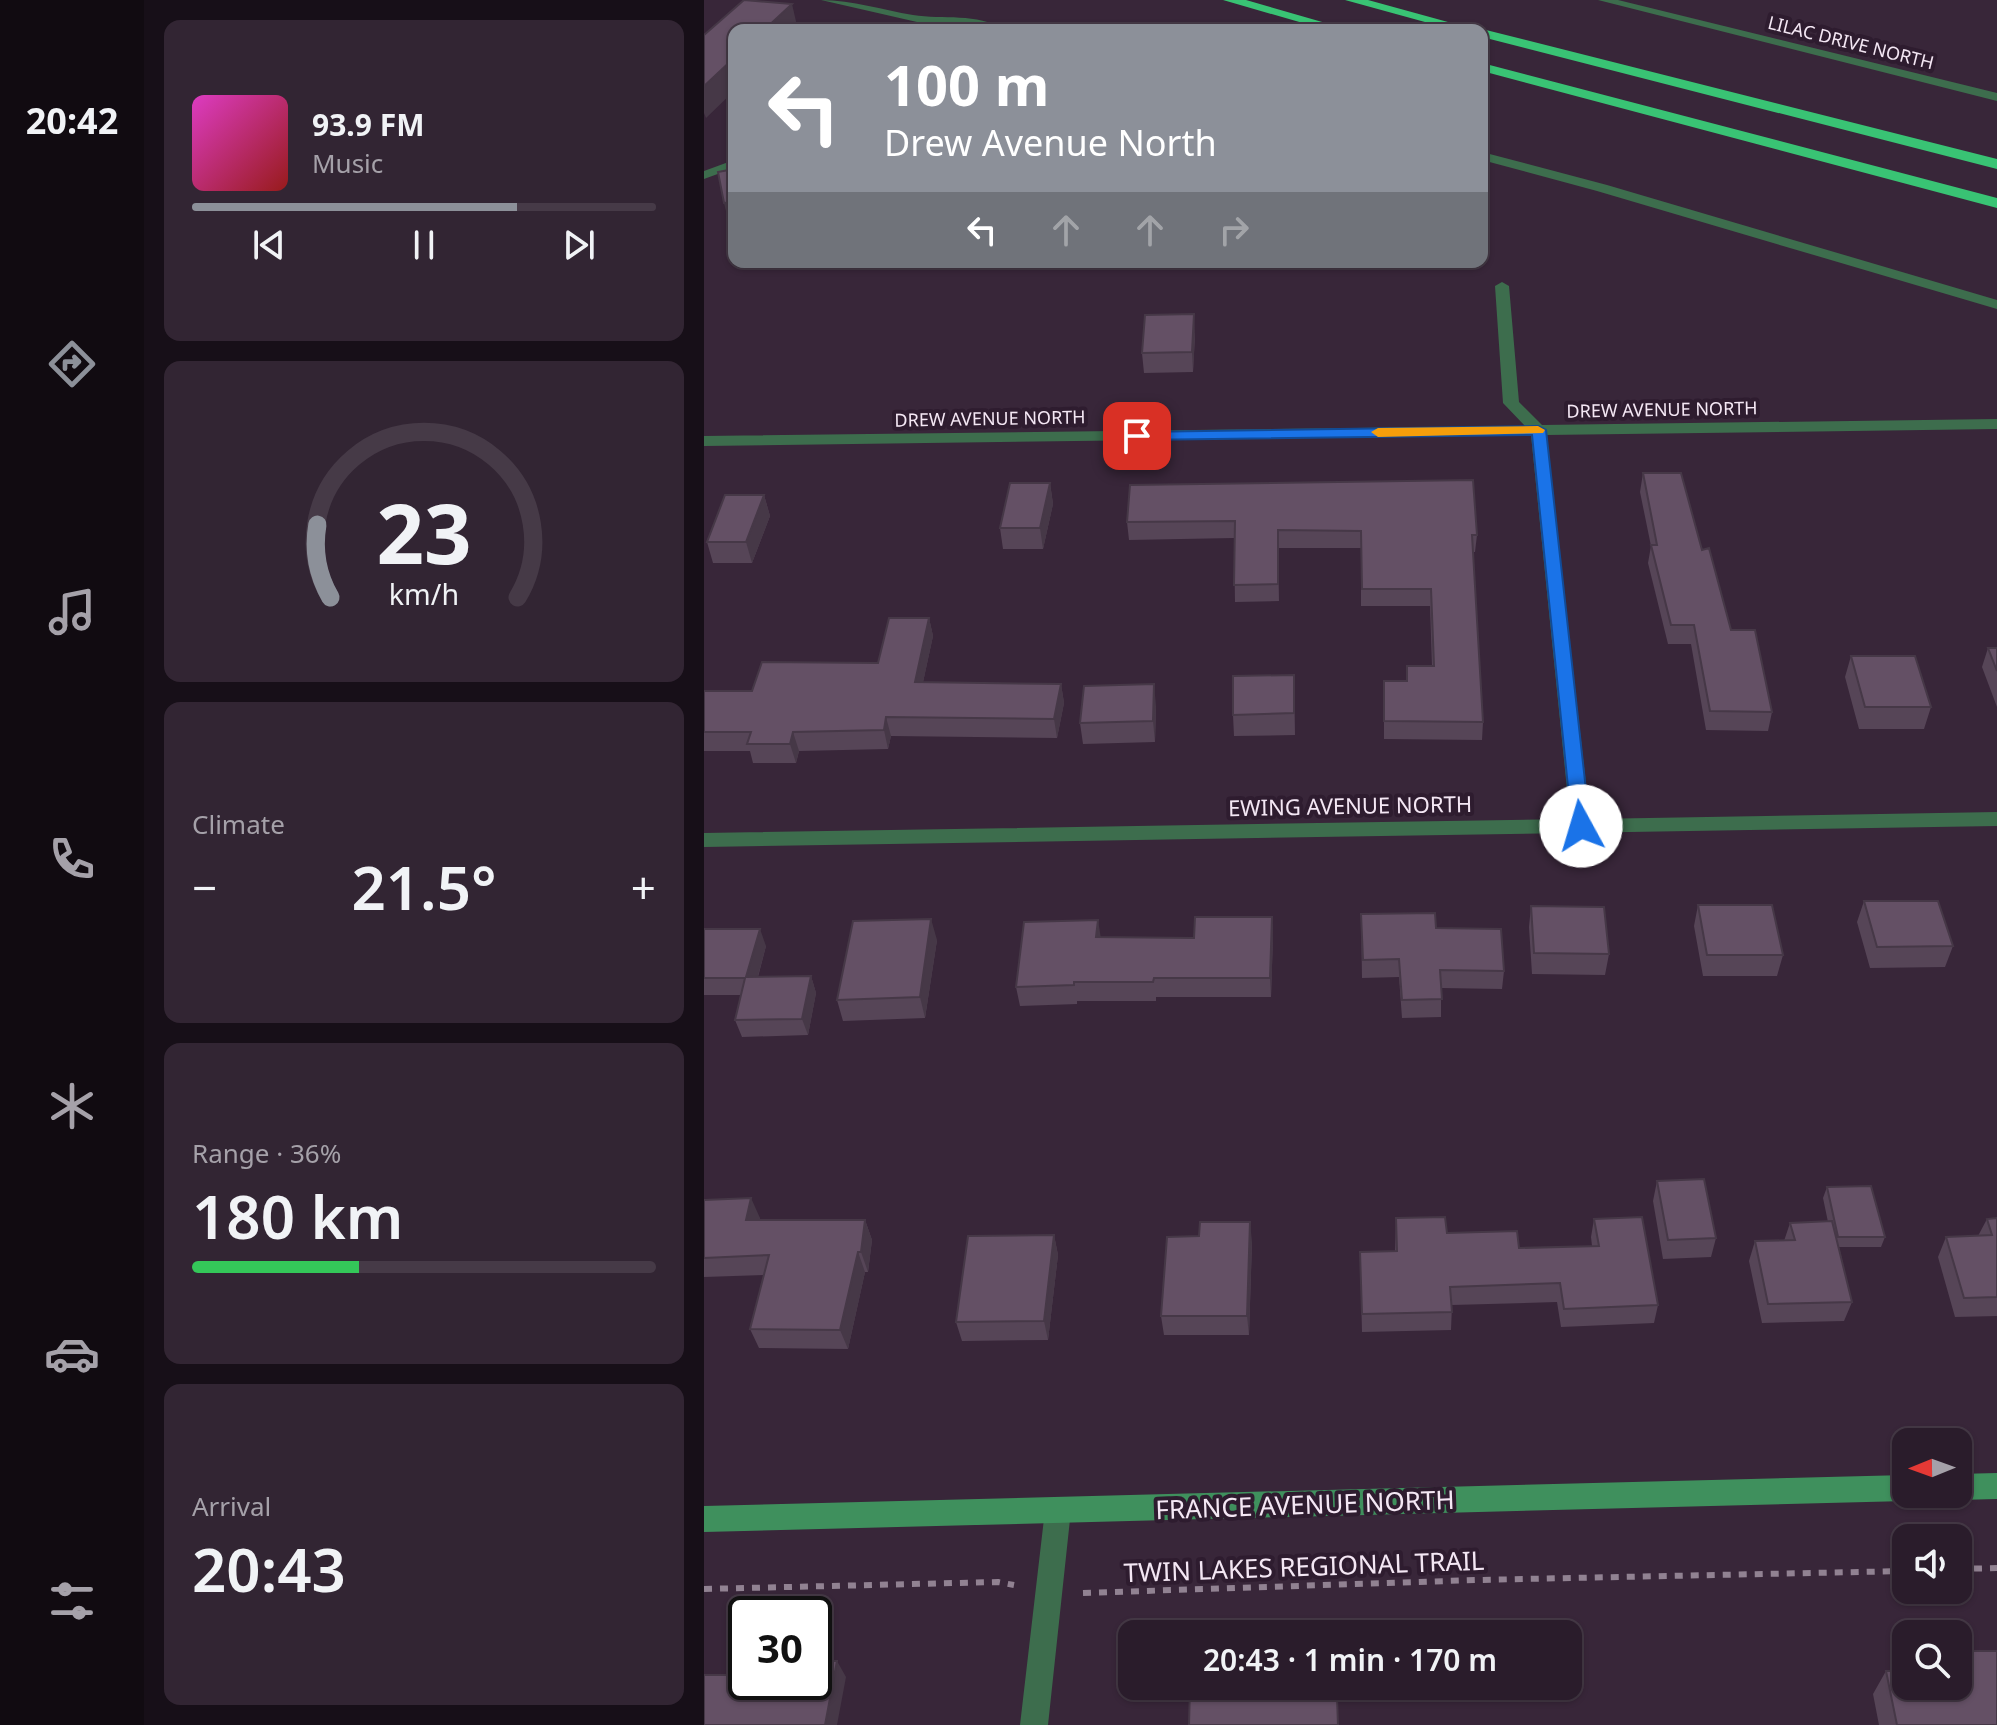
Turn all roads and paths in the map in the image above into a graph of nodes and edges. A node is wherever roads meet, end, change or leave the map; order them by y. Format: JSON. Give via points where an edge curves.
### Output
{"nodes":[{"id":1,"x":827,"y":0,"type":"edge"},
{"id":2,"x":1230,"y":0,"type":"edge"},
{"id":3,"x":1352,"y":0,"type":"edge"},
{"id":4,"x":1604,"y":0,"type":"edge"},
{"id":5,"x":917,"y":19,"type":"junction"},
{"id":6,"x":909,"y":24,"type":"edge"},
{"id":7,"x":977,"y":24,"type":"edge"},
{"id":8,"x":1320,"y":24,"type":"edge"},
{"id":9,"x":1446,"y":24,"type":"edge"},
{"id":10,"x":1488,"y":35,"type":"edge"},
{"id":11,"x":1488,"y":69,"type":"edge"},
{"id":12,"x":1997,"y":97,"type":"edge"},
{"id":13,"x":1488,"y":158,"type":"edge"},
{"id":14,"x":1997,"y":164,"type":"edge"},
{"id":15,"x":728,"y":166,"type":"edge"},
{"id":16,"x":704,"y":175,"type":"edge"},
{"id":17,"x":1997,"y":203,"type":"edge"},
{"id":18,"x":1502,"y":286,"type":"dead end"},
{"id":19,"x":1997,"y":305,"type":"edge"},
{"id":20,"x":1997,"y":424,"type":"edge"},
{"id":21,"x":1538,"y":430,"type":"junction"},
{"id":22,"x":704,"y":441,"type":"edge"},
{"id":23,"x":1997,"y":819,"type":"edge"},
{"id":24,"x":1581,"y":826,"type":"junction"},
{"id":25,"x":704,"y":840,"type":"edge"},
{"id":26,"x":1997,"y":1486,"type":"edge"},
{"id":27,"x":1972,"y":1487,"type":"edge"},
{"id":28,"x":1892,"y":1488,"type":"edge"},
{"id":29,"x":1058,"y":1510,"type":"junction"},
{"id":30,"x":704,"y":1519,"type":"edge"},
{"id":31,"x":1997,"y":1568,"type":"edge"},
{"id":32,"x":1972,"y":1569,"type":"edge"},
{"id":33,"x":1892,"y":1571,"type":"edge"},
{"id":34,"x":704,"y":1589,"type":"edge"},
{"id":35,"x":1049,"y":1590,"type":"junction"},
{"id":36,"x":1034,"y":1725,"type":"edge"}],
"edges":[{"from":1,"to":5,"type":"street"},
{"from":2,"to":8,"type":"highway"},
{"from":3,"to":9,"type":"highway"},
{"from":4,"to":12,"type":"street","name":"LILAC DRIVE NORTH"},
{"from":5,"to":6,"type":"street"},
{"from":5,"to":7,"type":"street"},
{"from":10,"to":14,"type":"highway"},
{"from":11,"to":17,"type":"highway"},
{"from":13,"to":19,"type":"street"},
{"from":15,"to":16,"type":"street"},
{"from":18,"to":21,"type":"street","via":[[1511,403]]},
{"from":20,"to":21,"type":"street","name":"DREW AVENUE NORTH"},
{"from":21,"to":22,"type":"street","name":"DREW AVENUE NORTH"},
{"from":21,"to":24,"type":"street"},
{"from":23,"to":24,"type":"street","name":"EWING AVENUE NORTH"},
{"from":24,"to":25,"type":"street","name":"EWING AVENUE NORTH"},
{"from":26,"to":27,"type":"street"},
{"from":28,"to":29,"type":"street","name":"FRANCE AVENUE NORTH"},
{"from":29,"to":30,"type":"street","name":"FRANCE AVENUE NORTH"},
{"from":29,"to":35,"type":"street"},
{"from":31,"to":32,"type":"path"},
{"from":33,"to":35,"type":"path","name":"TWIN LAKES REGIONAL TRAIL","via":[[1098,1594]]},
{"from":34,"to":35,"type":"path","name":"TWIN LAKES REGIONAL TRAIL","via":[[998,1582]]},
{"from":35,"to":36,"type":"street"}]}
